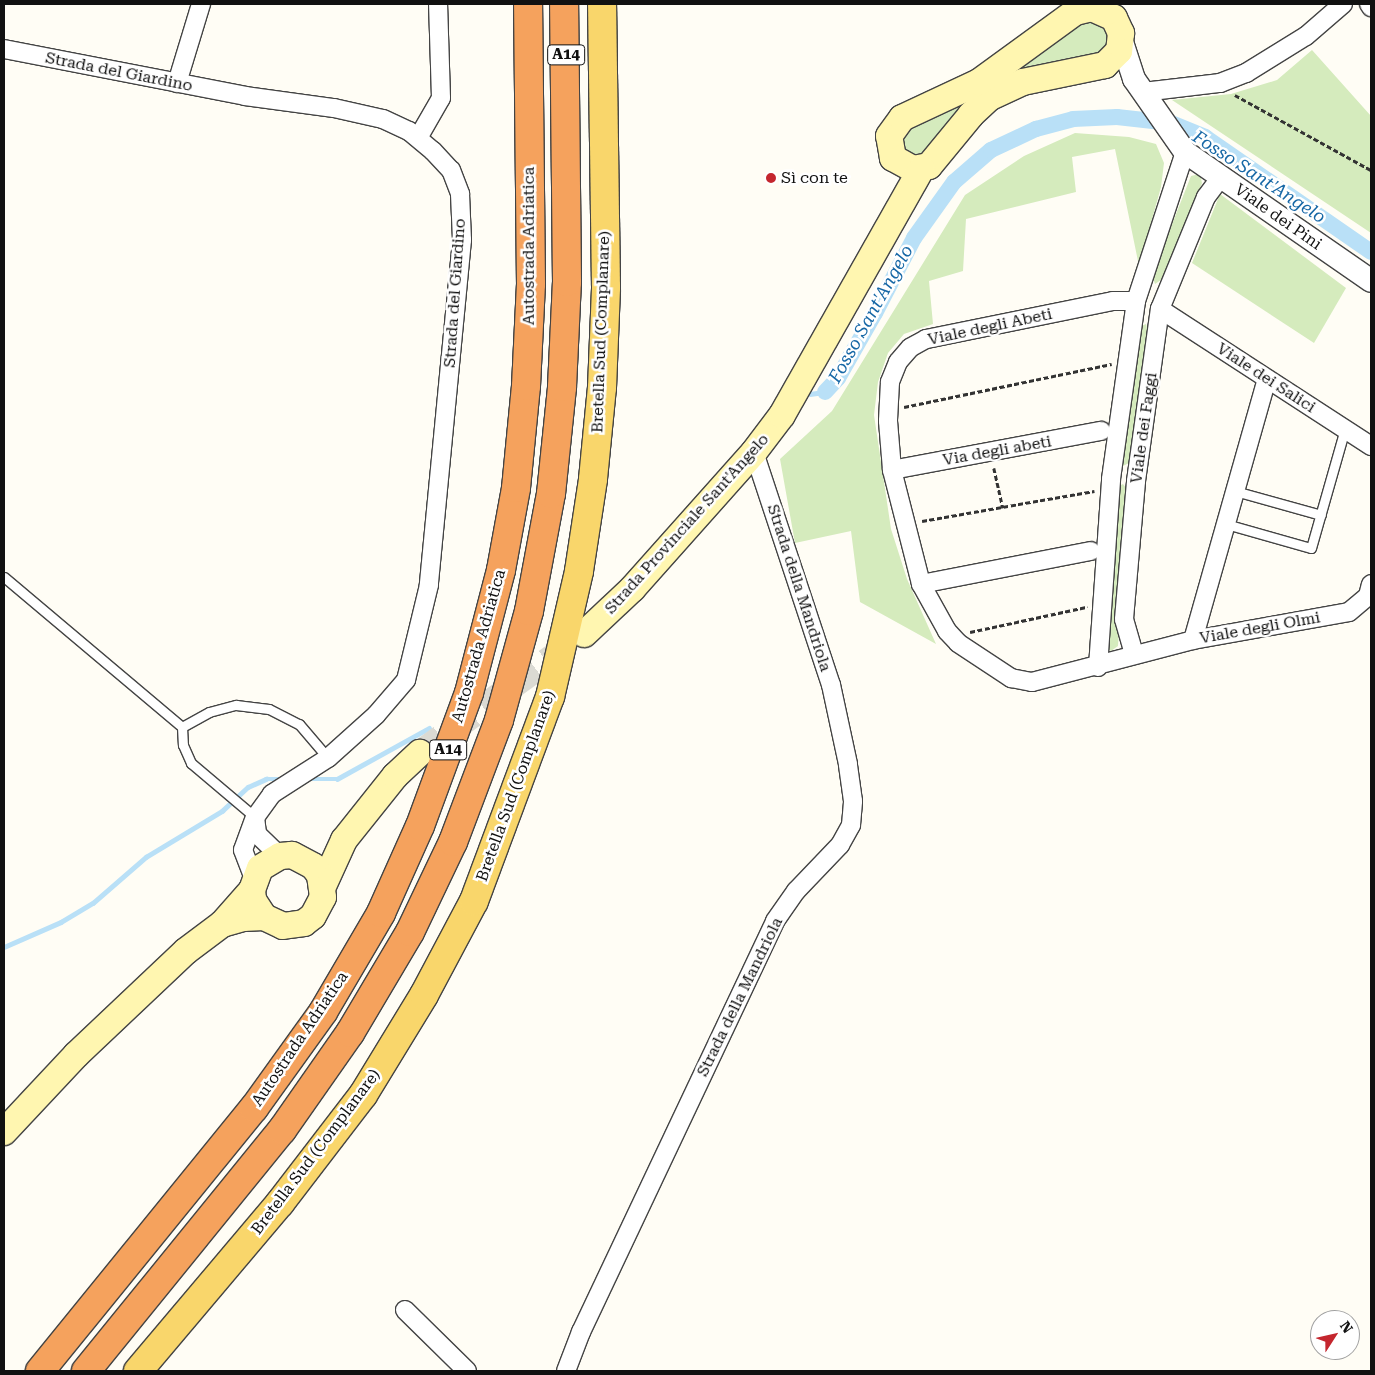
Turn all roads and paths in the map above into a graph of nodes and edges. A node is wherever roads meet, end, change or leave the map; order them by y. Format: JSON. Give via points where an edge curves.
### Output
{"nodes":[{"id":1,"x":201,"y":4,"type":"edge"},
{"id":2,"x":438,"y":4,"type":"edge"},
{"id":3,"x":528,"y":4,"type":"edge"},
{"id":4,"x":564,"y":4,"type":"edge"},
{"id":5,"x":602,"y":4,"type":"edge"},
{"id":6,"x":1343,"y":4,"type":"edge"},
{"id":7,"x":1368,"y":4,"type":"edge"},
{"id":8,"x":1086,"y":6,"type":"edge"},
{"id":9,"x":1371,"y":7,"type":"edge"},
{"id":10,"x":1115,"y":21,"type":"edge"},
{"id":11,"x":4,"y":49,"type":"edge"},
{"id":12,"x":1105,"y":65,"type":"junction"},
{"id":13,"x":177,"y":83,"type":"junction"},
{"id":14,"x":1220,"y":83,"type":"junction"},
{"id":15,"x":1138,"y":85,"type":"junction"},
{"id":16,"x":418,"y":138,"type":"junction"},
{"id":17,"x":1185,"y":152,"type":"junction"},
{"id":18,"x":910,"y":166,"type":"junction"},
{"id":19,"x":1371,"y":170,"type":"edge"},
{"id":20,"x":1221,"y":177,"type":"junction"},
{"id":21,"x":1371,"y":281,"type":"edge"},
{"id":22,"x":1136,"y":301,"type":"junction"},
{"id":23,"x":1160,"y":309,"type":"junction"},
{"id":24,"x":1118,"y":363,"type":"dead end"},
{"id":25,"x":1267,"y":379,"type":"junction"},
{"id":26,"x":897,"y":409,"type":"dead end"},
{"id":27,"x":1345,"y":429,"type":"junction"},
{"id":28,"x":1101,"y":431,"type":"dead end"},
{"id":29,"x":1371,"y":446,"type":"edge"},
{"id":30,"x":754,"y":452,"type":"junction"},
{"id":31,"x":991,"y":452,"type":"junction"},
{"id":32,"x":892,"y":470,"type":"junction"},
{"id":33,"x":1102,"y":489,"type":"dead end"},
{"id":34,"x":1235,"y":491,"type":"junction"},
{"id":35,"x":1003,"y":508,"type":"junction"},
{"id":36,"x":1321,"y":515,"type":"junction"},
{"id":37,"x":920,"y":522,"type":"dead end"},
{"id":38,"x":1226,"y":524,"type":"junction"},
{"id":39,"x":1091,"y":551,"type":"dead end"},
{"id":40,"x":4,"y":577,"type":"edge"},
{"id":41,"x":921,"y":584,"type":"junction"},
{"id":42,"x":1371,"y":584,"type":"edge"},
{"id":43,"x":1089,"y":607,"type":"dead end"},
{"id":44,"x":968,"y":632,"type":"dead end"},
{"id":45,"x":584,"y":634,"type":"tunnel mouth"},
{"id":46,"x":1193,"y":640,"type":"junction"},
{"id":47,"x":1134,"y":654,"type":"junction"},
{"id":48,"x":1098,"y":667,"type":"junction"},
{"id":49,"x":182,"y":727,"type":"junction"},
{"id":50,"x":420,"y":753,"type":"tunnel mouth"},
{"id":51,"x":328,"y":758,"type":"junction"},
{"id":52,"x":255,"y":817,"type":"junction"},
{"id":53,"x":344,"y":840,"type":"junction"},
{"id":54,"x":292,"y":857,"type":"junction"},
{"id":55,"x":253,"y":885,"type":"junction"},
{"id":56,"x":323,"y":886,"type":"junction"},
{"id":57,"x":264,"y":918,"type":"junction"},
{"id":58,"x":222,"y":924,"type":"junction"},
{"id":59,"x":4,"y":1132,"type":"edge"},
{"id":60,"x":405,"y":1310,"type":"dead end"},
{"id":61,"x":569,"y":1370,"type":"edge"},
{"id":62,"x":40,"y":1371,"type":"edge"},
{"id":63,"x":86,"y":1371,"type":"edge"},
{"id":64,"x":138,"y":1371,"type":"edge"},
{"id":65,"x":467,"y":1371,"type":"edge"}],
"edges":[{"from":1,"to":13,"type":"street"},
{"from":2,"to":16,"type":"street","via":[[442,98]]},
{"from":3,"to":62,"type":"highway","name":"Autostrada Adriatica","number":"A14","via":[[531,284],[526,386],[516,488],[501,570],[469,692],[420,826],[381,913],[323,1012],[254,1108]]},
{"from":4,"to":63,"type":"highway","number":"A14","via":[[567,282],[562,387],[551,494],[529,611],[499,720],[453,842],[410,932],[350,1033],[282,1130]]},
{"from":5,"to":64,"type":"main road","name":"Bretella Sud (Complanare)","via":[[606,287],[602,388],[579,571],[550,698],[474,901],[424,995],[368,1087],[280,1203]]},
{"from":6,"to":14,"type":"street","via":[[1273,59]]},
{"from":7,"to":9,"type":"street"},
{"from":8,"to":10,"type":"main road","via":[[1100,9]]},
{"from":8,"to":18,"type":"main road","via":[[979,82],[896,123],[888,144]]},
{"from":10,"to":12,"type":"main road","via":[[1119,51]]},
{"from":10,"to":15,"type":"street","name":"Viale dei Pini"},
{"from":11,"to":13,"type":"street","name":"Strada del Giardino"},
{"from":12,"to":15,"type":"street","name":"Viale dei Pini","via":[[1117,68]]},
{"from":12,"to":18,"type":"main road","via":[[1023,82],[989,98],[971,115],[936,161]]},
{"from":13,"to":16,"type":"street","name":"Strada del Giardino","via":[[383,119]]},
{"from":14,"to":15,"type":"street"},
{"from":14,"to":19,"type":"path","via":[[1223,88]]},
{"from":15,"to":17,"type":"street","name":"Viale dei Pini"},
{"from":16,"to":51,"type":"street","name":"Strada del Giardino","via":[[451,170],[460,194],[462,240],[429,585],[406,680],[376,715]]},
{"from":17,"to":20,"type":"street","name":"Viale dei Pini"},
{"from":17,"to":22,"type":"street","name":"Viale dei Faggi"},
{"from":18,"to":30,"type":"main road","name":"Strada Provinciale Sant'Angelo","via":[[903,200],[806,376]]},
{"from":20,"to":21,"type":"street","name":"Viale dei Pini"},
{"from":20,"to":23,"type":"street","name":"Viale dei Faggi","via":[[1206,197]]},
{"from":22,"to":23,"type":"street","via":[[1141,312],[1150,314]]},
{"from":22,"to":32,"type":"street","name":"Viale degli Abeti","via":[[1114,301],[926,339],[910,348],[898,362],[890,382],[888,421]]},
{"from":22,"to":48,"type":"street","name":"Viale dei Faggi","via":[[1111,478]]},
{"from":23,"to":25,"type":"street","name":"Viale dei Salici"},
{"from":23,"to":47,"type":"street","name":"Viale dei Faggi","via":[[1136,481],[1124,619]]},
{"from":24,"to":26,"type":"path"},
{"from":25,"to":27,"type":"street","name":"Viale dei Salici"},
{"from":25,"to":34,"type":"street"},
{"from":27,"to":29,"type":"street","name":"Viale dei Salici"},
{"from":27,"to":36,"type":"lane"},
{"from":28,"to":31,"type":"street","name":"Via degli abeti"},
{"from":30,"to":45,"type":"main road","name":"Strada Provinciale Sant'Angelo","via":[[632,590]]},
{"from":30,"to":61,"type":"street","name":"Strada della Mandriola","via":[[831,685],[848,764],[853,801],[851,825],[840,845],[796,891],[775,921],[581,1332]]},
{"from":31,"to":32,"type":"street","name":"Via degli abeti"},
{"from":31,"to":35,"type":"path"},
{"from":32,"to":41,"type":"street","name":"Viale degli Abeti"},
{"from":33,"to":35,"type":"path"},
{"from":34,"to":36,"type":"lane"},
{"from":34,"to":38,"type":"street"},
{"from":35,"to":37,"type":"path"},
{"from":36,"to":38,"type":"lane","via":[[1311,548]]},
{"from":38,"to":46,"type":"street"},
{"from":39,"to":41,"type":"street"},
{"from":40,"to":49,"type":"lane"},
{"from":41,"to":48,"type":"street","via":[[946,631],[958,643],[1010,678],[1032,682]]},
{"from":42,"to":46,"type":"street","name":"Viale degli Olmi","via":[[1360,606],[1349,612]]},
{"from":43,"to":44,"type":"path"},
{"from":46,"to":47,"type":"street","name":"Viale degli Olmi"},
{"from":47,"to":48,"type":"street"},
{"from":49,"to":51,"type":"lane","via":[[209,712],[236,706],[269,709],[299,724]]},
{"from":49,"to":52,"type":"lane","via":[[191,763]]},
{"from":50,"to":53,"type":"main road","via":[[395,776]]},
{"from":51,"to":52,"type":"street","name":"Strada del Giardino","via":[[272,794]]},
{"from":52,"to":54,"type":"street","via":[[258,834]]},
{"from":52,"to":55,"type":"street","name":"Strada del Giardino","via":[[243,850]]},
{"from":53,"to":54,"type":"main road"},
{"from":53,"to":56,"type":"main road"},
{"from":54,"to":55,"type":"main road","via":[[260,868]]},
{"from":54,"to":56,"type":"main road","via":[[313,866]]},
{"from":55,"to":57,"type":"main road","via":[[253,900]]},
{"from":55,"to":58,"type":"main road"},
{"from":56,"to":57,"type":"main road","via":[[319,908],[304,923],[283,926]]},
{"from":57,"to":58,"type":"main road","via":[[242,918]]},
{"from":58,"to":59,"type":"main road","via":[[186,951],[76,1055]]},
{"from":60,"to":65,"type":"street"}]}
